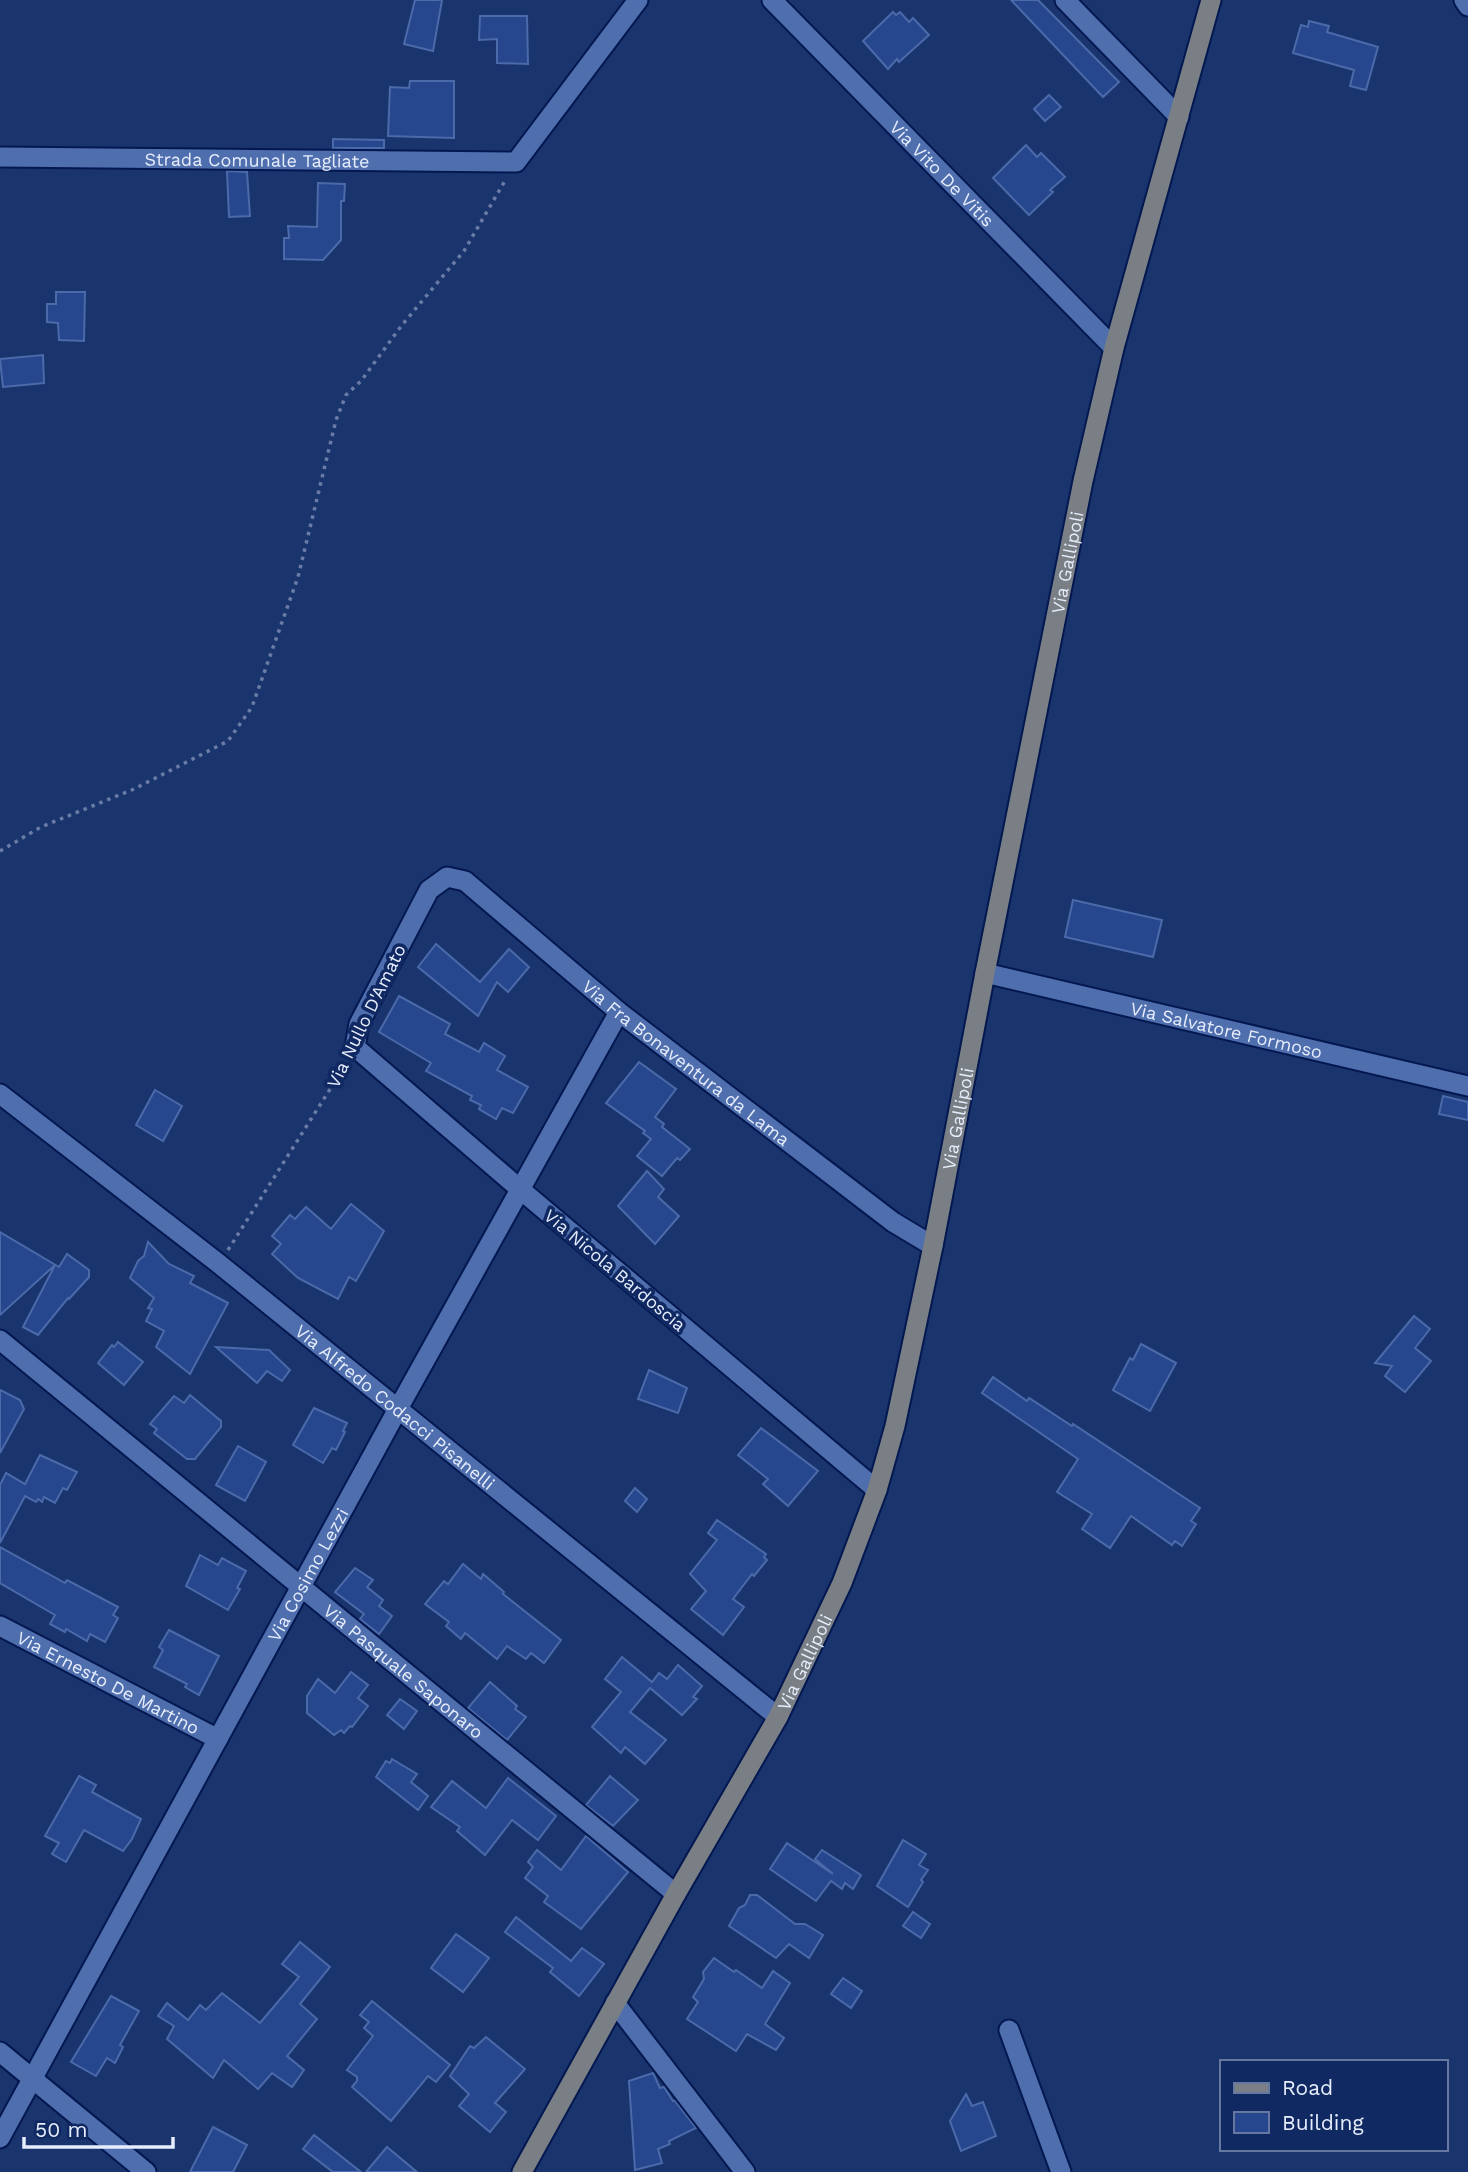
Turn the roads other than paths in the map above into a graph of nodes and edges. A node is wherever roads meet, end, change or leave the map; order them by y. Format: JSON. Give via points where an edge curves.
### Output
{"nodes":[{"id":1,"x":638,"y":0,"type":"edge"},
{"id":2,"x":772,"y":0,"type":"edge"},
{"id":3,"x":1065,"y":0,"type":"edge"},
{"id":4,"x":1211,"y":0,"type":"edge"},
{"id":5,"x":1464,"y":0,"type":"edge"},
{"id":6,"x":1468,"y":6,"type":"edge"},
{"id":7,"x":1180,"y":117,"type":"junction"},
{"id":8,"x":0,"y":157,"type":"edge"},
{"id":9,"x":1114,"y":348,"type":"junction"},
{"id":10,"x":447,"y":877,"type":"joint"},
{"id":11,"x":985,"y":973,"type":"junction"},
{"id":12,"x":619,"y":1012,"type":"junction"},
{"id":13,"x":355,"y":1047,"type":"joint"},
{"id":14,"x":1468,"y":1086,"type":"edge"},
{"id":15,"x":5,"y":1098,"type":"edge"},
{"id":16,"x":521,"y":1190,"type":"junction"},
{"id":17,"x":933,"y":1245,"type":"junction"},
{"id":18,"x":0,"y":1340,"type":"edge"},
{"id":19,"x":399,"y":1407,"type":"junction"},
{"id":20,"x":877,"y":1490,"type":"junction"},
{"id":21,"x":301,"y":1587,"type":"junction"},
{"id":22,"x":0,"y":1626,"type":"edge"},
{"id":23,"x":778,"y":1717,"type":"junction"},
{"id":24,"x":218,"y":1739,"type":"junction"},
{"id":25,"x":676,"y":1894,"type":"junction"},
{"id":26,"x":615,"y":2003,"type":"junction"},
{"id":27,"x":1009,"y":2031,"type":"dead end"},
{"id":28,"x":0,"y":2052,"type":"edge"},
{"id":29,"x":32,"y":2079,"type":"junction"},
{"id":30,"x":0,"y":2138,"type":"edge"},
{"id":31,"x":146,"y":2172,"type":"edge"},
{"id":32,"x":522,"y":2172,"type":"edge"},
{"id":33,"x":745,"y":2172,"type":"edge"},
{"id":34,"x":1061,"y":2172,"type":"edge"}],
"edges":[{"from":1,"to":8,"type":"street","name":"Strada Comunale Tagliate","via":[[516,162]]},
{"from":2,"to":9,"type":"street","name":"Via Vito De Vitis"},
{"from":3,"to":7,"type":"street"},
{"from":4,"to":7,"type":"main road","name":"Via Gallipoli"},
{"from":5,"to":6,"type":"street"},
{"from":7,"to":9,"type":"main road","name":"Via Gallipoli"},
{"from":9,"to":11,"type":"main road","name":"Via Gallipoli"},
{"from":10,"to":12,"type":"street","name":"Via Fra Bonaventura da Lama","via":[[465,881]]},
{"from":10,"to":13,"type":"street","name":"Via Nullo D'Amato","via":[[429,890],[359,1024]]},
{"from":11,"to":14,"type":"street","name":"Via Salvatore Formoso"},
{"from":11,"to":17,"type":"main road","name":"Via Gallipoli"},
{"from":12,"to":16,"type":"street","name":"Via Cosimo Lezzi"},
{"from":12,"to":17,"type":"street","name":"Via Fra Bonaventura da Lama","via":[[893,1222]]},
{"from":13,"to":16,"type":"street","name":"Via Nicola Bardoscia"},
{"from":15,"to":19,"type":"street","name":"Via Alfredo Codacci Pisanelli"},
{"from":16,"to":19,"type":"street","name":"Via Cosimo Lezzi"},
{"from":16,"to":20,"type":"street","name":"Via Nicola Bardoscia"},
{"from":17,"to":20,"type":"main road","name":"Via Gallipoli"},
{"from":18,"to":21,"type":"street","name":"Via Pasquale Saponaro"},
{"from":19,"to":21,"type":"street","name":"Via Cosimo Lezzi"},
{"from":19,"to":23,"type":"street","name":"Via Alfredo Codacci Pisanelli"},
{"from":20,"to":23,"type":"main road","name":"Via Gallipoli","via":[[842,1583]]},
{"from":21,"to":24,"type":"street","name":"Via Cosimo Lezzi"},
{"from":21,"to":25,"type":"street","name":"Via Pasquale Saponaro"},
{"from":22,"to":24,"type":"street","name":"Via Ernesto De Martino"},
{"from":23,"to":25,"type":"main road","name":"Via Gallipoli"},
{"from":24,"to":29,"type":"street","name":"Via Cosimo Lezzi"},
{"from":25,"to":26,"type":"main road","name":"Via Gallipoli"},
{"from":26,"to":32,"type":"main road","name":"Via Gallipoli"},
{"from":26,"to":33,"type":"street"},
{"from":27,"to":34,"type":"street"},
{"from":28,"to":29,"type":"street"},
{"from":29,"to":30,"type":"street","name":"Via Cosimo Lezzi"},
{"from":29,"to":31,"type":"street"}]}
